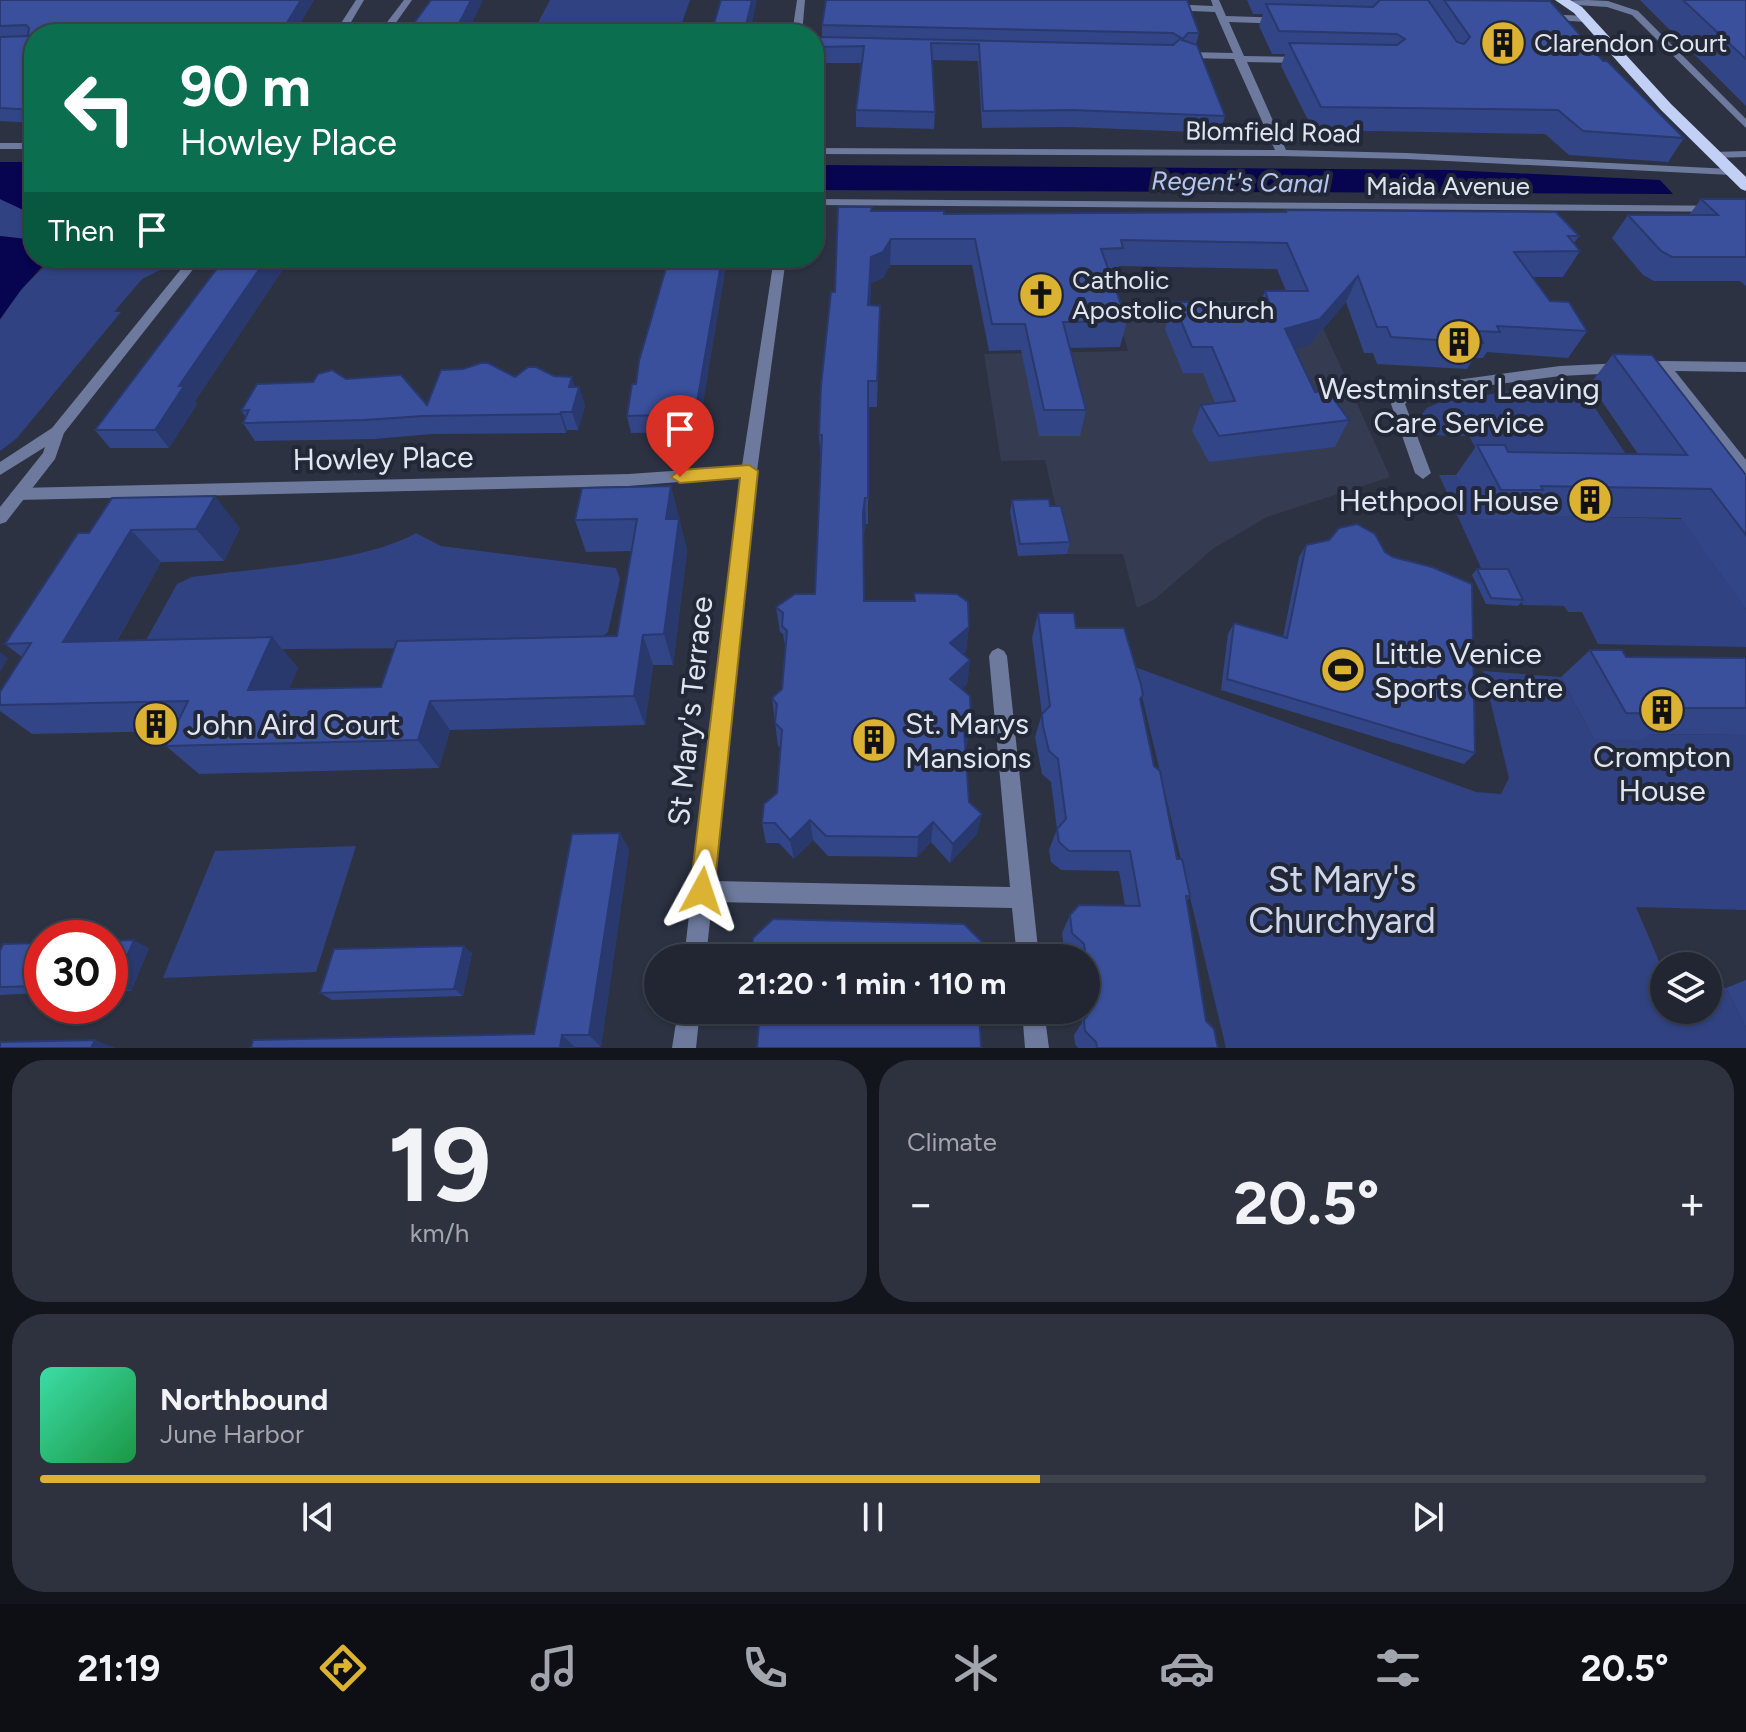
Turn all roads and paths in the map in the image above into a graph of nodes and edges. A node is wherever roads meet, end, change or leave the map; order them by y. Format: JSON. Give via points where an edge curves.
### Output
{"nodes":[{"id":1,"x":360,"y":0,"type":"edge"},
{"id":2,"x":408,"y":0,"type":"edge"},
{"id":3,"x":801,"y":0,"type":"edge"},
{"id":4,"x":1561,"y":1,"type":"edge"},
{"id":5,"x":1156,"y":7,"type":"edge"},
{"id":6,"x":1584,"y":8,"type":"edge"},
{"id":7,"x":1218,"y":9,"type":"edge"},
{"id":8,"x":1537,"y":17,"type":"edge"},
{"id":9,"x":1292,"y":21,"type":"edge"},
{"id":10,"x":345,"y":24,"type":"edge"},
{"id":11,"x":390,"y":24,"type":"edge"},
{"id":12,"x":798,"y":24,"type":"edge"},
{"id":13,"x":1186,"y":55,"type":"edge"},
{"id":14,"x":1238,"y":57,"type":"junction"},
{"id":15,"x":1314,"y":61,"type":"edge"},
{"id":16,"x":1746,"y":125,"type":"edge"},
{"id":17,"x":0,"y":146,"type":"edge"},
{"id":18,"x":24,"y":146,"type":"edge"},
{"id":19,"x":824,"y":151,"type":"edge"},
{"id":20,"x":1282,"y":153,"type":"junction"},
{"id":21,"x":1746,"y":154,"type":"edge"},
{"id":22,"x":1713,"y":155,"type":"junction"},
{"id":23,"x":1731,"y":172,"type":"junction"},
{"id":24,"x":1746,"y":186,"type":"edge"},
{"id":25,"x":824,"y":202,"type":"edge"},
{"id":26,"x":1746,"y":209,"type":"edge"},
{"id":27,"x":188,"y":268,"type":"edge"},
{"id":28,"x":779,"y":268,"type":"edge"},
{"id":29,"x":1664,"y":366,"type":"junction"},
{"id":30,"x":1746,"y":367,"type":"edge"},
{"id":31,"x":57,"y":432,"type":"junction"},
{"id":32,"x":0,"y":469,"type":"edge"},
{"id":33,"x":749,"y":471,"type":"junction"},
{"id":34,"x":1746,"y":471,"type":"edge"},
{"id":35,"x":1423,"y":473,"type":"dead end"},
{"id":36,"x":18,"y":494,"type":"junction"},
{"id":37,"x":0,"y":518,"type":"edge"},
{"id":38,"x":998,"y":656,"type":"dead end"},
{"id":39,"x":702,"y":891,"type":"junction"},
{"id":40,"x":1022,"y":898,"type":"junction"},
{"id":41,"x":696,"y":944,"type":"edge"},
{"id":42,"x":1027,"y":944,"type":"edge"},
{"id":43,"x":687,"y":1024,"type":"edge"},
{"id":44,"x":1034,"y":1024,"type":"edge"},
{"id":45,"x":684,"y":1048,"type":"edge"},
{"id":46,"x":1037,"y":1048,"type":"edge"}],
"edges":[{"from":1,"to":10,"type":"street"},
{"from":2,"to":11,"type":"street"},
{"from":3,"to":12,"type":"street"},
{"from":4,"to":6,"type":"highway"},
{"from":5,"to":7,"type":"street"},
{"from":6,"to":8,"type":"street"},
{"from":6,"to":16,"type":"street","via":[[1610,4],[1635,13]]},
{"from":6,"to":22,"type":"highway"},
{"from":7,"to":9,"type":"street"},
{"from":7,"to":14,"type":"street"},
{"from":13,"to":14,"type":"street"},
{"from":14,"to":15,"type":"street"},
{"from":14,"to":20,"type":"street"},
{"from":17,"to":18,"type":"street"},
{"from":19,"to":20,"type":"street","name":"Blomfield Road"},
{"from":20,"to":23,"type":"street","name":"Blomfield Road"},
{"from":21,"to":22,"type":"street"},
{"from":22,"to":23,"type":"highway"},
{"from":23,"to":24,"type":"highway"},
{"from":25,"to":26,"type":"street","name":"Maida Avenue"},
{"from":27,"to":31,"type":"street"},
{"from":28,"to":33,"type":"street","name":"St Mary's Terrace"},
{"from":29,"to":30,"type":"street"},
{"from":29,"to":34,"type":"street"},
{"from":29,"to":35,"type":"street","via":[[1560,371],[1412,391],[1398,404]]},
{"from":31,"to":32,"type":"street"},
{"from":31,"to":36,"type":"street","via":[[50,455]]},
{"from":33,"to":36,"type":"street","name":"Howley Place","via":[[629,480]]},
{"from":33,"to":39,"type":"street","name":"St Mary's Terrace"},
{"from":36,"to":37,"type":"street"},
{"from":38,"to":40,"type":"street"},
{"from":39,"to":40,"type":"street"},
{"from":39,"to":41,"type":"street","name":"St Mary's Terrace"},
{"from":40,"to":42,"type":"street"},
{"from":43,"to":45,"type":"street"},
{"from":44,"to":46,"type":"street"}]}
